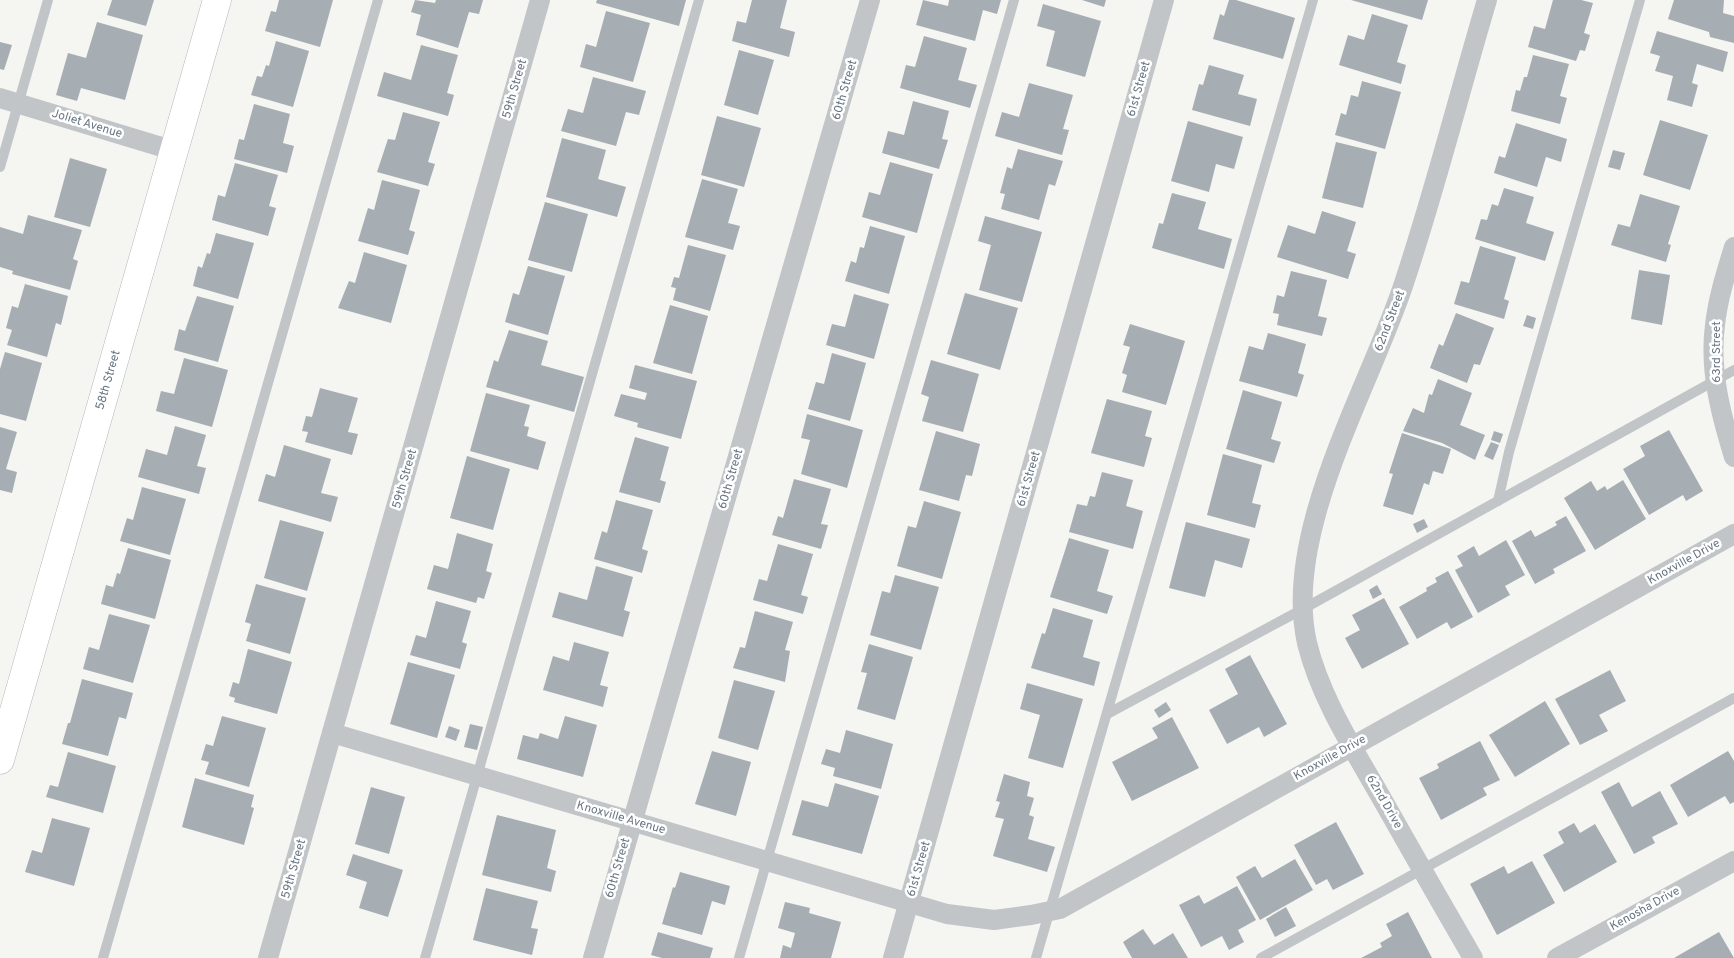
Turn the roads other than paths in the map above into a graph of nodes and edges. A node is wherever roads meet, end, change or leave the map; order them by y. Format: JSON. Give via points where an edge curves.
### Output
{"nodes":[{"id":1,"x":48,"y":0,"type":"edge"},
{"id":2,"x":217,"y":0,"type":"edge"},
{"id":3,"x":378,"y":0,"type":"edge"},
{"id":4,"x":540,"y":0,"type":"edge"},
{"id":5,"x":699,"y":0,"type":"edge"},
{"id":6,"x":870,"y":0,"type":"edge"},
{"id":7,"x":1014,"y":0,"type":"edge"},
{"id":8,"x":1164,"y":0,"type":"edge"},
{"id":9,"x":1314,"y":0,"type":"edge"},
{"id":10,"x":1487,"y":0,"type":"edge"},
{"id":11,"x":1640,"y":0,"type":"edge"},
{"id":12,"x":9,"y":100,"type":"edge"},
{"id":13,"x":174,"y":151,"type":"junction"},
{"id":14,"x":0,"y":167,"type":"edge"},
{"id":15,"x":1734,"y":247,"type":"edge"},
{"id":16,"x":1734,"y":370,"type":"edge"},
{"id":17,"x":1716,"y":380,"type":"junction"},
{"id":18,"x":1734,"y":457,"type":"edge"},
{"id":19,"x":1498,"y":501,"type":"junction"},
{"id":20,"x":1734,"y":534,"type":"edge"},
{"id":21,"x":1303,"y":609,"type":"junction"},
{"id":22,"x":1307,"y":640,"type":"joint"},
{"id":23,"x":1734,"y":698,"type":"edge"},
{"id":24,"x":1107,"y":714,"type":"junction"},
{"id":25,"x":332,"y":733,"type":"junction"},
{"id":26,"x":1352,"y":746,"type":"junction"},
{"id":27,"x":0,"y":760,"type":"edge"},
{"id":28,"x":477,"y":776,"type":"junction"},
{"id":29,"x":632,"y":821,"type":"junction"},
{"id":30,"x":767,"y":861,"type":"junction"},
{"id":31,"x":1734,"y":861,"type":"edge"},
{"id":32,"x":1422,"y":869,"type":"junction"},
{"id":33,"x":909,"y":902,"type":"junction"},
{"id":34,"x":1050,"y":911,"type":"junction"},
{"id":35,"x":103,"y":958,"type":"edge"},
{"id":36,"x":268,"y":958,"type":"edge"},
{"id":37,"x":425,"y":958,"type":"edge"},
{"id":38,"x":593,"y":958,"type":"edge"},
{"id":39,"x":739,"y":958,"type":"edge"},
{"id":40,"x":893,"y":958,"type":"edge"},
{"id":41,"x":1036,"y":958,"type":"edge"},
{"id":42,"x":1261,"y":958,"type":"edge"},
{"id":43,"x":1473,"y":958,"type":"edge"},
{"id":44,"x":1557,"y":958,"type":"edge"}],
"edges":[{"from":1,"to":12,"type":"lane"},
{"from":2,"to":13,"type":"street","name":"58th Street"},
{"from":3,"to":35,"type":"lane"},
{"from":4,"to":25,"type":"street","name":"59th Street"},
{"from":5,"to":28,"type":"lane"},
{"from":6,"to":29,"type":"street","name":"60th Street"},
{"from":7,"to":30,"type":"lane"},
{"from":8,"to":33,"type":"street","name":"61st Street"},
{"from":9,"to":24,"type":"lane"},
{"from":10,"to":21,"type":"street","name":"62nd Street","via":[[1404,284],[1339,444],[1312,530],[1303,571]]},
{"from":11,"to":19,"type":"lane","via":[[1509,452]]},
{"from":12,"to":13,"type":"street","name":"Joliet Avenue"},
{"from":12,"to":14,"type":"lane"},
{"from":13,"to":27,"type":"street","name":"58th Street"},
{"from":15,"to":17,"type":"street","name":"63rd Street","via":[[1722,286],[1715,326]]},
{"from":16,"to":17,"type":"lane"},
{"from":17,"to":18,"type":"street","name":"63rd Street","via":[[1721,413]]},
{"from":17,"to":19,"type":"lane"},
{"from":19,"to":21,"type":"lane"},
{"from":20,"to":26,"type":"street","name":"Knoxville Drive"},
{"from":21,"to":22,"type":"street","name":"62nd Street"},
{"from":21,"to":24,"type":"lane"},
{"from":22,"to":26,"type":"street","name":"62nd Drive","via":[[1334,714]]},
{"from":23,"to":32,"type":"lane"},
{"from":24,"to":34,"type":"lane"},
{"from":25,"to":28,"type":"street","name":"Knoxville Avenue"},
{"from":25,"to":36,"type":"street","name":"59th Street"},
{"from":26,"to":32,"type":"street","name":"62nd Drive"},
{"from":26,"to":34,"type":"street","name":"Knoxville Drive","via":[[1060,909]]},
{"from":28,"to":29,"type":"street","name":"Knoxville Avenue"},
{"from":28,"to":37,"type":"lane"},
{"from":29,"to":30,"type":"street","name":"Knoxville Avenue"},
{"from":29,"to":38,"type":"street","name":"60th Street"},
{"from":30,"to":33,"type":"street","name":"Knoxville Avenue"},
{"from":30,"to":39,"type":"lane"},
{"from":31,"to":44,"type":"street","name":"Kenosha Drive"},
{"from":32,"to":42,"type":"lane"},
{"from":32,"to":43,"type":"street","name":"62nd Drive"},
{"from":33,"to":34,"type":"street","name":"Knoxville Drive","via":[[947,914],[994,920]]},
{"from":33,"to":40,"type":"street","name":"61st Street"},
{"from":34,"to":41,"type":"lane"}]}
